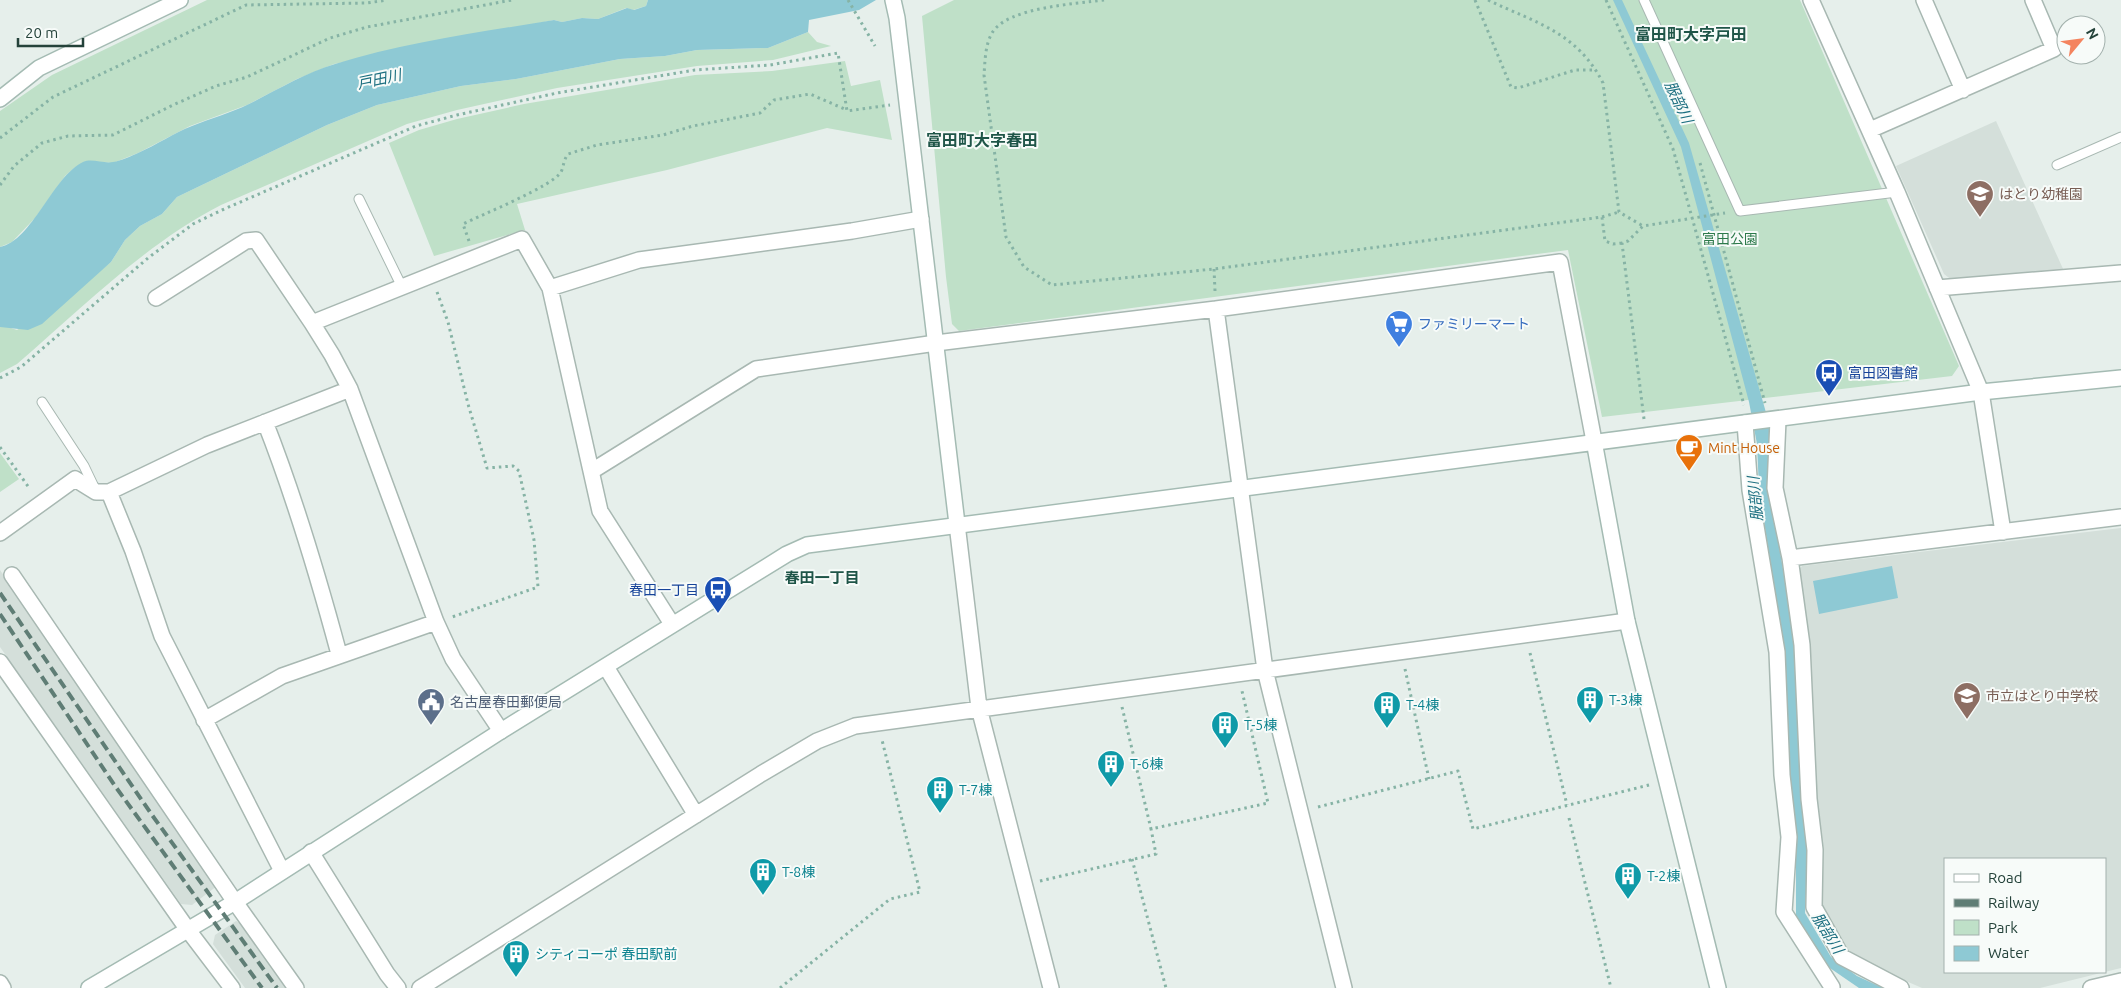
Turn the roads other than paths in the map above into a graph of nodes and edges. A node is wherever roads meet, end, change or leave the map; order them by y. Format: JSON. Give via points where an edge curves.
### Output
{"nodes":[{"id":1,"x":180,"y":0,"type":"edge"},
{"id":2,"x":893,"y":0,"type":"edge"},
{"id":3,"x":1644,"y":0,"type":"edge"},
{"id":4,"x":1811,"y":0,"type":"edge"},
{"id":5,"x":1924,"y":0,"type":"edge"},
{"id":6,"x":2033,"y":0,"type":"edge"},
{"id":7,"x":1963,"y":90,"type":"junction"},
{"id":8,"x":0,"y":100,"type":"edge"},
{"id":9,"x":1870,"y":130,"type":"junction"},
{"id":10,"x":2121,"y":137,"type":"edge"},
{"id":11,"x":2057,"y":165,"type":"dead end"},
{"id":12,"x":1897,"y":192,"type":"junction"},
{"id":13,"x":359,"y":199,"type":"dead end"},
{"id":14,"x":921,"y":219,"type":"junction"},
{"id":15,"x":2121,"y":273,"type":"edge"},
{"id":16,"x":402,"y":287,"type":"junction"},
{"id":17,"x":550,"y":288,"type":"junction"},
{"id":18,"x":1937,"y":288,"type":"junction"},
{"id":19,"x":156,"y":298,"type":"dead end"},
{"id":20,"x":1216,"y":309,"type":"junction"},
{"id":21,"x":312,"y":323,"type":"junction"},
{"id":22,"x":936,"y":343,"type":"junction"},
{"id":23,"x":2121,"y":378,"type":"edge"},
{"id":24,"x":350,"y":389,"type":"junction"},
{"id":25,"x":1981,"y":392,"type":"junction"},
{"id":26,"x":42,"y":402,"type":"dead end"},
{"id":27,"x":1774,"y":420,"type":"junction"},
{"id":28,"x":265,"y":422,"type":"junction"},
{"id":29,"x":1745,"y":423,"type":"junction"},
{"id":30,"x":1594,"y":441,"type":"junction"},
{"id":31,"x":592,"y":471,"type":"junction"},
{"id":32,"x":1240,"y":488,"type":"junction"},
{"id":33,"x":102,"y":492,"type":"junction"},
{"id":34,"x":2121,"y":517,"type":"edge"},
{"id":35,"x":957,"y":524,"type":"junction"},
{"id":36,"x":2003,"y":532,"type":"junction"},
{"id":37,"x":0,"y":533,"type":"edge"},
{"id":38,"x":1790,"y":558,"type":"junction"},
{"id":39,"x":12,"y":575,"type":"dead end"},
{"id":40,"x":436,"y":622,"type":"junction"},
{"id":41,"x":1627,"y":622,"type":"junction"},
{"id":42,"x":672,"y":624,"type":"junction"},
{"id":43,"x":339,"y":654,"type":"junction"},
{"id":44,"x":0,"y":662,"type":"edge"},
{"id":45,"x":606,"y":666,"type":"junction"},
{"id":46,"x":1265,"y":670,"type":"junction"},
{"id":47,"x":979,"y":708,"type":"junction"},
{"id":48,"x":204,"y":720,"type":"junction"},
{"id":49,"x":501,"y":731,"type":"junction"},
{"id":50,"x":696,"y":815,"type":"junction"},
{"id":51,"x":311,"y":852,"type":"junction"},
{"id":52,"x":282,"y":871,"type":"junction"},
{"id":53,"x":235,"y":902,"type":"junction"},
{"id":54,"x":188,"y":930,"type":"junction"},
{"id":55,"x":1841,"y":958,"type":"junction"},
{"id":56,"x":2121,"y":980,"type":"edge"},
{"id":57,"x":1829,"y":982,"type":"edge"},
{"id":58,"x":0,"y":983,"type":"edge"},
{"id":59,"x":2,"y":988,"type":"edge"},
{"id":60,"x":89,"y":988,"type":"edge"},
{"id":61,"x":232,"y":988,"type":"edge"},
{"id":62,"x":296,"y":988,"type":"edge"},
{"id":63,"x":398,"y":988,"type":"edge"},
{"id":64,"x":420,"y":988,"type":"edge"},
{"id":65,"x":1051,"y":988,"type":"edge"},
{"id":66,"x":1344,"y":988,"type":"edge"},
{"id":67,"x":1718,"y":988,"type":"edge"},
{"id":68,"x":1901,"y":988,"type":"edge"},
{"id":69,"x":2091,"y":988,"type":"edge"}],
"edges":[{"from":1,"to":8,"type":"street","via":[[39,68]]},
{"from":2,"to":14,"type":"street"},
{"from":3,"to":12,"type":"lane","via":[[1740,211]]},
{"from":4,"to":9,"type":"street"},
{"from":5,"to":7,"type":"street"},
{"from":6,"to":7,"type":"street","via":[[2054,49]]},
{"from":7,"to":9,"type":"street"},
{"from":9,"to":12,"type":"street"},
{"from":10,"to":11,"type":"lane"},
{"from":12,"to":18,"type":"street"},
{"from":13,"to":16,"type":"lane"},
{"from":14,"to":17,"type":"street","via":[[639,260]]},
{"from":14,"to":22,"type":"street"},
{"from":15,"to":18,"type":"street"},
{"from":16,"to":17,"type":"street","via":[[522,239]]},
{"from":16,"to":21,"type":"street"},
{"from":17,"to":31,"type":"street"},
{"from":18,"to":25,"type":"street"},
{"from":19,"to":21,"type":"street","via":[[246,241],[256,240]]},
{"from":20,"to":22,"type":"street"},
{"from":20,"to":30,"type":"street","via":[[1560,262]]},
{"from":20,"to":32,"type":"street"},
{"from":21,"to":24,"type":"street"},
{"from":22,"to":31,"type":"street","via":[[756,369]]},
{"from":22,"to":35,"type":"street"},
{"from":23,"to":25,"type":"street"},
{"from":24,"to":28,"type":"street"},
{"from":24,"to":40,"type":"street"},
{"from":25,"to":27,"type":"street"},
{"from":25,"to":36,"type":"street"},
{"from":26,"to":33,"type":"lane"},
{"from":27,"to":29,"type":"street"},
{"from":27,"to":38,"type":"street","via":[[1775,488]]},
{"from":28,"to":33,"type":"street"},
{"from":28,"to":43,"type":"street","via":[[317,572]]},
{"from":29,"to":30,"type":"street"},
{"from":29,"to":57,"type":"street","via":[[1750,490],[1777,652],[1788,837],[1784,912]]},
{"from":30,"to":32,"type":"street"},
{"from":30,"to":41,"type":"street"},
{"from":31,"to":42,"type":"street","via":[[600,510]]},
{"from":32,"to":35,"type":"street"},
{"from":32,"to":46,"type":"street"},
{"from":33,"to":37,"type":"street","via":[[75,479]]},
{"from":33,"to":48,"type":"street","via":[[133,551],[162,636]]},
{"from":34,"to":36,"type":"street"},
{"from":35,"to":42,"type":"street","via":[[807,545]]},
{"from":35,"to":47,"type":"street"},
{"from":36,"to":38,"type":"street"},
{"from":38,"to":55,"type":"street","via":[[1802,645],[1809,799],[1816,850],[1814,908]]},
{"from":39,"to":53,"type":"street"},
{"from":40,"to":43,"type":"street"},
{"from":40,"to":49,"type":"street","via":[[453,660]]},
{"from":41,"to":46,"type":"street"},
{"from":41,"to":67,"type":"street"},
{"from":42,"to":45,"type":"street"},
{"from":43,"to":48,"type":"street","via":[[282,676]]},
{"from":44,"to":54,"type":"street"},
{"from":45,"to":49,"type":"street"},
{"from":45,"to":50,"type":"street"},
{"from":46,"to":47,"type":"street"},
{"from":46,"to":66,"type":"street"},
{"from":47,"to":50,"type":"street","via":[[855,726],[817,741]]},
{"from":47,"to":65,"type":"street"},
{"from":48,"to":52,"type":"street"},
{"from":49,"to":51,"type":"street"},
{"from":50,"to":64,"type":"street"},
{"from":51,"to":52,"type":"street"},
{"from":51,"to":63,"type":"street"},
{"from":52,"to":53,"type":"street"},
{"from":53,"to":54,"type":"street"},
{"from":53,"to":62,"type":"street"},
{"from":54,"to":60,"type":"street"},
{"from":54,"to":61,"type":"street"},
{"from":55,"to":57,"type":"street"},
{"from":55,"to":68,"type":"street"},
{"from":56,"to":69,"type":"street"},
{"from":58,"to":59,"type":"street"}]}
